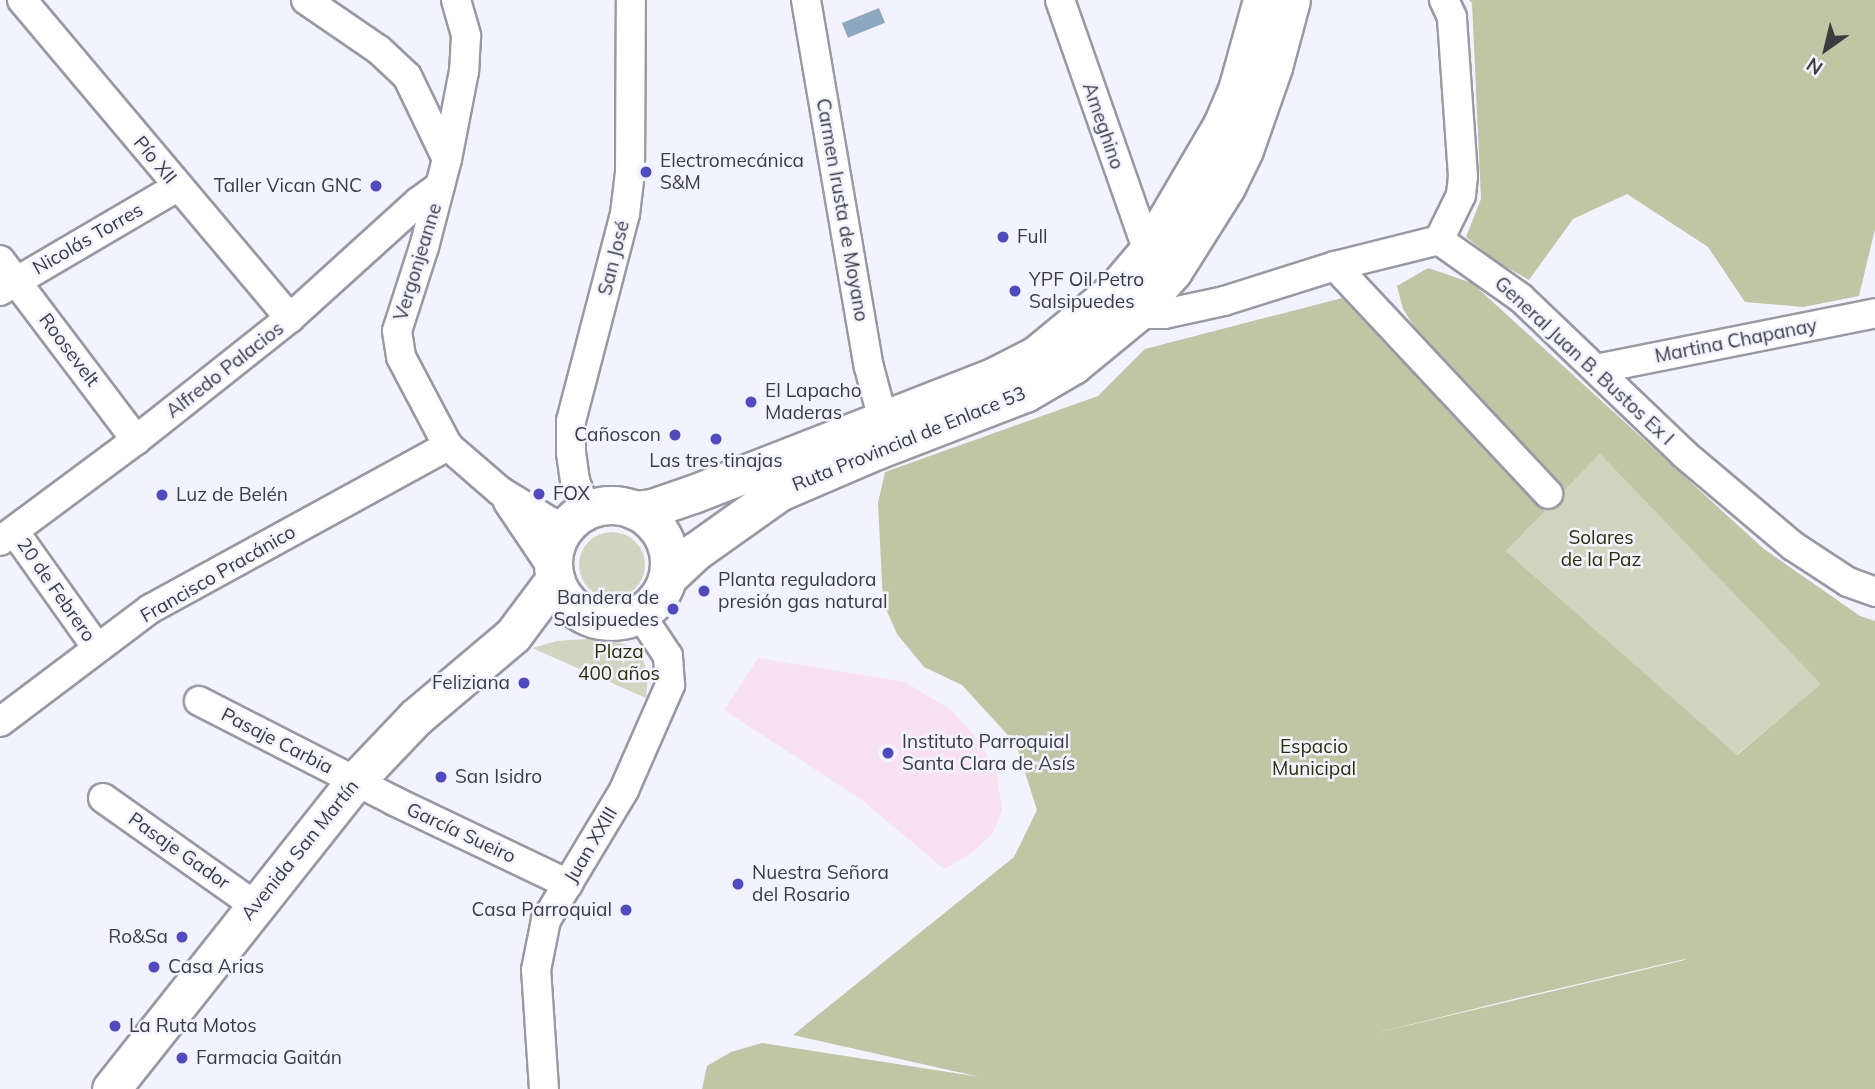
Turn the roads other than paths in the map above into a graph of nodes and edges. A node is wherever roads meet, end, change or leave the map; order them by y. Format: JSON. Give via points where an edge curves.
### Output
{"nodes":[{"id":1,"x":22,"y":0,"type":"edge"},
{"id":2,"x":306,"y":0,"type":"edge"},
{"id":3,"x":456,"y":0,"type":"edge"},
{"id":4,"x":631,"y":0,"type":"edge"},
{"id":5,"x":806,"y":0,"type":"edge"},
{"id":6,"x":1060,"y":0,"type":"edge"},
{"id":7,"x":1262,"y":0,"type":"edge"},
{"id":8,"x":1292,"y":0,"type":"edge"},
{"id":9,"x":1444,"y":0,"type":"edge"},
{"id":10,"x":447,"y":159,"type":"junction"},
{"id":11,"x":440,"y":186,"type":"junction"},
{"id":12,"x":177,"y":187,"type":"junction"},
{"id":13,"x":1439,"y":240,"type":"junction"},
{"id":14,"x":1148,"y":251,"type":"junction"},
{"id":15,"x":1335,"y":266,"type":"junction"},
{"id":16,"x":6,"y":277,"type":"edge"},
{"id":17,"x":1099,"y":302,"type":"junction"},
{"id":18,"x":1875,"y":313,"type":"edge"},
{"id":19,"x":1135,"y":314,"type":"junction"},
{"id":20,"x":290,"y":318,"type":"junction"},
{"id":21,"x":1596,"y":369,"type":"junction"},
{"id":22,"x":877,"y":431,"type":"junction"},
{"id":23,"x":136,"y":440,"type":"junction"},
{"id":24,"x":448,"y":446,"type":"junction"},
{"id":25,"x":500,"y":491,"type":"junction"},
{"id":26,"x":1548,"y":494,"type":"dead end"},
{"id":27,"x":634,"y":510,"type":"junction"},
{"id":28,"x":575,"y":520,"type":"junction"},
{"id":29,"x":7,"y":536,"type":"edge"},
{"id":30,"x":554,"y":574,"type":"junction"},
{"id":31,"x":668,"y":577,"type":"junction"},
{"id":32,"x":1875,"y":592,"type":"edge"},
{"id":33,"x":640,"y":614,"type":"junction"},
{"id":34,"x":589,"y":617,"type":"junction"},
{"id":35,"x":513,"y":635,"type":"junction"},
{"id":36,"x":97,"y":648,"type":"junction"},
{"id":37,"x":199,"y":701,"type":"dead end"},
{"id":38,"x":0,"y":722,"type":"edge"},
{"id":39,"x":355,"y":781,"type":"junction"},
{"id":40,"x":103,"y":798,"type":"dead end"},
{"id":41,"x":568,"y":884,"type":"junction"},
{"id":42,"x":254,"y":905,"type":"junction"},
{"id":43,"x":111,"y":1089,"type":"edge"},
{"id":44,"x":544,"y":1089,"type":"edge"}],
"edges":[{"from":1,"to":12,"type":"street","name":"Pío XII"},
{"from":2,"to":10,"type":"street","via":[[379,50],[407,76]]},
{"from":3,"to":10,"type":"street","name":"Vergonjeanne","via":[[466,36]]},
{"from":4,"to":28,"type":"street","name":"San José","via":[[630,172],[625,214],[571,421]]},
{"from":5,"to":22,"type":"street","name":"Carmen Irusta de Moyano"},
{"from":6,"to":14,"type":"street","name":"Ameghino"},
{"from":7,"to":14,"type":"main road","name":"Ruta Provincial de Enlace 53","via":[[1237,90],[1222,125]]},
{"from":8,"to":19,"type":"main road","name":"Ruta Provincial de Enlace 53","via":[[1244,150],[1226,187],[1173,271]]},
{"from":9,"to":13,"type":"street","via":[[1452,17],[1463,176],[1461,195]]},
{"from":10,"to":11,"type":"street","name":"Vergonjeanne"},
{"from":11,"to":20,"type":"street","name":"Alfredo Palacios"},
{"from":11,"to":24,"type":"street","name":"Vergonjeanne","via":[[397,331],[401,357]]},
{"from":12,"to":16,"type":"street","name":"Nicolás Torres"},
{"from":12,"to":20,"type":"street","name":"Pío XII"},
{"from":13,"to":15,"type":"street"},
{"from":13,"to":21,"type":"street","name":"General Juan B. Bustos Ex I","via":[[1521,298]]},
{"from":14,"to":17,"type":"main road","name":"Ruta Provincial de Enlace 53"},
{"from":15,"to":19,"type":"street","via":[[1224,301],[1164,314]]},
{"from":15,"to":26,"type":"street"},
{"from":16,"to":23,"type":"street","name":"Roosevelt"},
{"from":17,"to":19,"type":"street"},
{"from":17,"to":22,"type":"main road","name":"Ruta Provincial de Enlace 53","via":[[1036,355]]},
{"from":18,"to":21,"type":"street","name":"Martina Chapanay"},
{"from":19,"to":22,"type":"main road","name":"Ruta Provincial de Enlace 53","via":[[1073,366],[1025,393]]},
{"from":20,"to":23,"type":"street","name":"Alfredo Palacios"},
{"from":21,"to":32,"type":"street","name":"General Juan B. Bustos Ex I","via":[[1684,454],[1793,546],[1848,582]]},
{"from":22,"to":27,"type":"main road","name":"Ruta Provincial de Enlace 53","via":[[652,508]]},
{"from":22,"to":31,"type":"main road","name":"Ruta Provincial de Enlace 53","via":[[779,492],[696,551]]},
{"from":23,"to":29,"type":"street","name":"Alfredo Palacios"},
{"from":24,"to":25,"type":"street","name":"Vergonjeanne"},
{"from":24,"to":36,"type":"street","name":"Francisco Pracánico","via":[[150,609]]},
{"from":25,"to":28,"type":"street","name":"Vergonjeanne"},
{"from":25,"to":30,"type":"street","name":"Vergonjeanne"},
{"from":27,"to":28,"type":"main road","via":[[610,506]]},
{"from":27,"to":31,"type":"main road","via":[[648,518],[667,545]]},
{"from":28,"to":30,"type":"main road","via":[[557,542]]},
{"from":29,"to":36,"type":"street","name":"20 de Febrero"},
{"from":30,"to":34,"type":"main road","via":[[562,595]]},
{"from":30,"to":35,"type":"main road","name":"Avenida San Martín"},
{"from":31,"to":33,"type":"main road","via":[[658,598]]},
{"from":33,"to":34,"type":"main road","via":[[615,621]]},
{"from":33,"to":41,"type":"street","name":"Juan XXIII","via":[[668,656],[670,685],[624,790]]},
{"from":34,"to":35,"type":"main road","name":"Avenida San Martín","via":[[545,623]]},
{"from":35,"to":39,"type":"main road","name":"Avenida San Martín","via":[[416,717]]},
{"from":36,"to":38,"type":"street","name":"Francisco Pracánico"},
{"from":37,"to":39,"type":"street","name":"Pasaje Carbia"},
{"from":39,"to":41,"type":"street","name":"García Sueiro"},
{"from":39,"to":42,"type":"main road","name":"Avenida San Martín"},
{"from":40,"to":42,"type":"street","name":"Pasaje Gador"},
{"from":41,"to":44,"type":"street","name":"Juan XXIII","via":[[546,920],[538,945]]},
{"from":42,"to":43,"type":"main road","name":"Avenida San Martín"}]}
